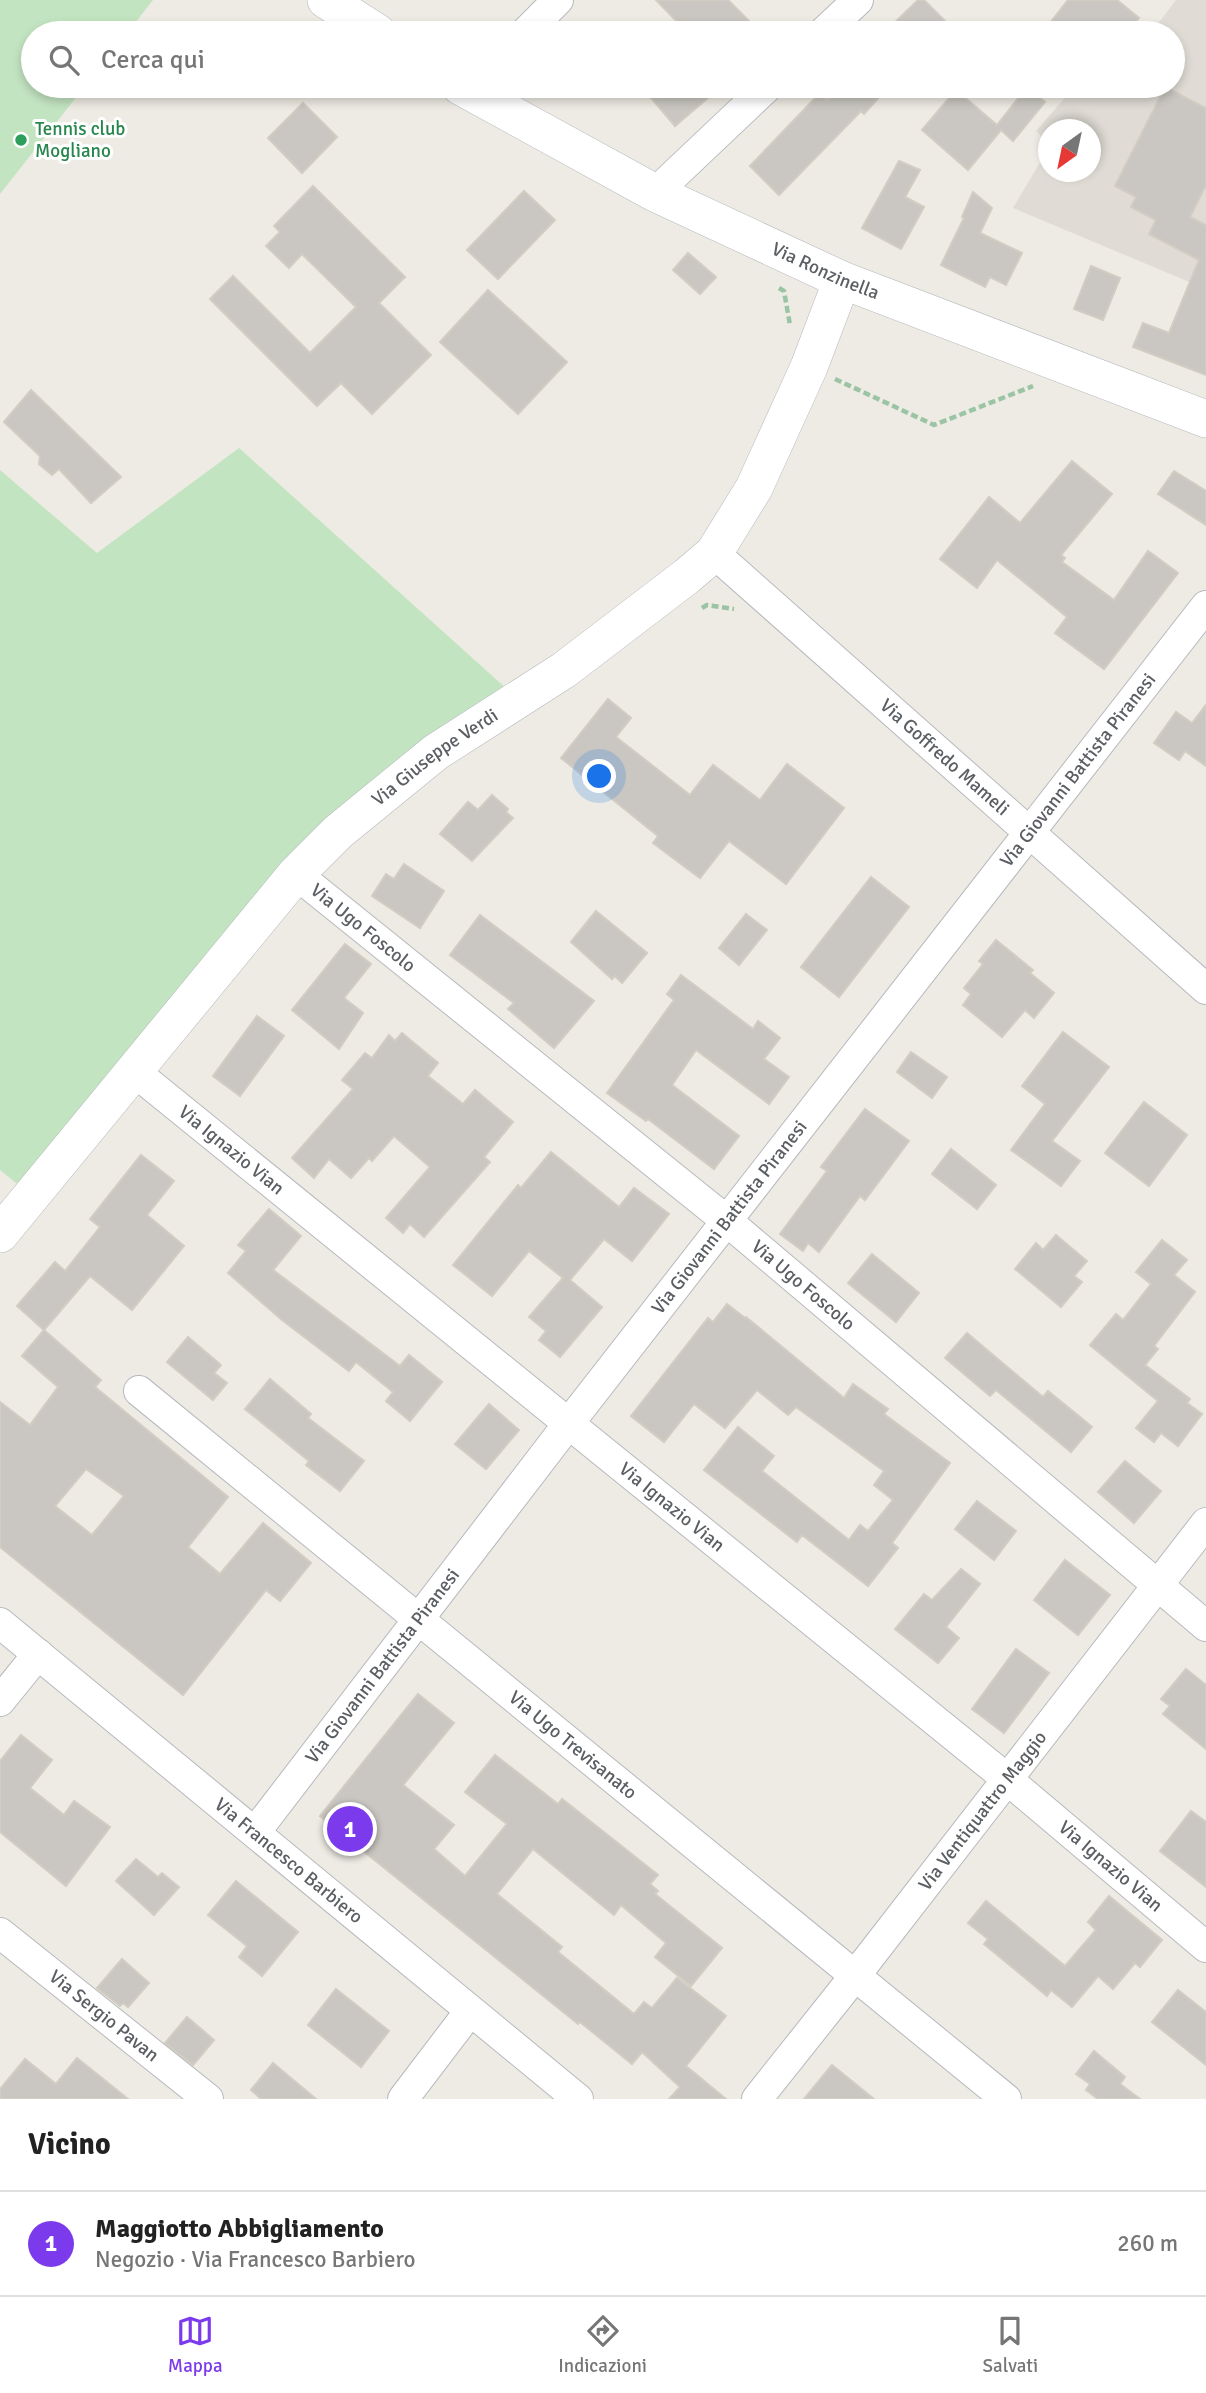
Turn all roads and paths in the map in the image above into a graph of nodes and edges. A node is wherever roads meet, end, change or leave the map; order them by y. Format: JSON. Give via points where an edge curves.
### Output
{"nodes":[{"id":1,"x":326,"y":0,"type":"edge"},
{"id":2,"x":558,"y":0,"type":"edge"},
{"id":3,"x":858,"y":0,"type":"edge"},
{"id":4,"x":359,"y":21,"type":"edge"},
{"id":5,"x":537,"y":21,"type":"edge"},
{"id":6,"x":836,"y":21,"type":"edge"},
{"id":7,"x":486,"y":98,"type":"edge"},
{"id":8,"x":755,"y":98,"type":"edge"},
{"id":9,"x":655,"y":193,"type":"junction"},
{"id":10,"x":842,"y":280,"type":"junction"},
{"id":11,"x":1206,"y":419,"type":"edge"},
{"id":12,"x":714,"y":553,"type":"junction"},
{"id":13,"x":760,"y":595,"type":"junction"},
{"id":14,"x":1206,"y":606,"type":"edge"},
{"id":15,"x":696,"y":612,"type":"dead end"},
{"id":16,"x":1030,"y":834,"type":"junction"},
{"id":17,"x":296,"y":874,"type":"junction"},
{"id":18,"x":1206,"y":989,"type":"edge"},
{"id":19,"x":135,"y":1072,"type":"junction"},
{"id":20,"x":727,"y":1221,"type":"junction"},
{"id":21,"x":0,"y":1234,"type":"edge"},
{"id":22,"x":139,"y":1391,"type":"dead end"},
{"id":23,"x":569,"y":1423,"type":"junction"},
{"id":24,"x":1206,"y":1522,"type":"edge"},
{"id":25,"x":1156,"y":1586,"type":"junction"},
{"id":26,"x":419,"y":1622,"type":"junction"},
{"id":27,"x":0,"y":1623,"type":"edge"},
{"id":28,"x":1206,"y":1626,"type":"edge"},
{"id":29,"x":38,"y":1654,"type":"junction"},
{"id":30,"x":0,"y":1701,"type":"edge"},
{"id":31,"x":1007,"y":1779,"type":"junction"},
{"id":32,"x":256,"y":1832,"type":"junction"},
{"id":33,"x":0,"y":1933,"type":"edge"},
{"id":34,"x":1206,"y":1947,"type":"edge"},
{"id":35,"x":854,"y":1977,"type":"junction"},
{"id":36,"x":470,"y":2011,"type":"junction"},
{"id":37,"x":208,"y":2099,"type":"edge"},
{"id":38,"x":403,"y":2099,"type":"edge"},
{"id":39,"x":578,"y":2099,"type":"edge"},
{"id":40,"x":757,"y":2099,"type":"edge"},
{"id":41,"x":1006,"y":2099,"type":"edge"}],
"edges":[{"from":1,"to":4,"type":"street"},
{"from":2,"to":5,"type":"street"},
{"from":3,"to":6,"type":"street"},
{"from":7,"to":9,"type":"street","name":"Via Ronzinella"},
{"from":8,"to":9,"type":"street"},
{"from":9,"to":10,"type":"street","name":"Via Ronzinella"},
{"from":10,"to":11,"type":"street","name":"Via Ronzinella"},
{"from":10,"to":12,"type":"street","name":"Via Giuseppe Verdi","via":[[809,367],[754,488]]},
{"from":12,"to":13,"type":"street","name":"Via Goffredo Mameli"},
{"from":12,"to":17,"type":"street","name":"Via Giuseppe Verdi","via":[[564,670],[436,752],[338,832]]},
{"from":13,"to":15,"type":"path","via":[[743,610],[707,605]]},
{"from":13,"to":16,"type":"street","name":"Via Goffredo Mameli"},
{"from":14,"to":16,"type":"street","name":"Via Giovanni Battista Piranesi"},
{"from":16,"to":18,"type":"street","name":"Via Goffredo Mameli"},
{"from":16,"to":20,"type":"street","name":"Via Giovanni Battista Piranesi"},
{"from":17,"to":19,"type":"street","name":"Via Giuseppe Verdi"},
{"from":17,"to":20,"type":"street","name":"Via Ugo Foscolo"},
{"from":19,"to":21,"type":"street","name":"Via Giuseppe Verdi"},
{"from":19,"to":23,"type":"street","name":"Via Ignazio Vian"},
{"from":20,"to":23,"type":"street","name":"Via Giovanni Battista Piranesi"},
{"from":20,"to":25,"type":"street","name":"Via Ugo Foscolo"},
{"from":22,"to":26,"type":"street","name":"Via Ugo Trevisanato"},
{"from":23,"to":26,"type":"street","name":"Via Giovanni Battista Piranesi"},
{"from":23,"to":31,"type":"street","name":"Via Ignazio Vian"},
{"from":24,"to":25,"type":"street","name":"Via Ventiquattro Maggio"},
{"from":25,"to":28,"type":"street","name":"Via Ugo Foscolo"},
{"from":25,"to":31,"type":"street","name":"Via Ventiquattro Maggio"},
{"from":26,"to":32,"type":"street","name":"Via Giovanni Battista Piranesi"},
{"from":26,"to":35,"type":"street","name":"Via Ugo Trevisanato"},
{"from":27,"to":29,"type":"street","name":"Via Francesco Barbiero"},
{"from":29,"to":30,"type":"street"},
{"from":29,"to":32,"type":"street","name":"Via Francesco Barbiero"},
{"from":31,"to":34,"type":"street","name":"Via Ignazio Vian"},
{"from":31,"to":35,"type":"street","name":"Via Ventiquattro Maggio"},
{"from":32,"to":36,"type":"street","name":"Via Francesco Barbiero"},
{"from":33,"to":37,"type":"street","name":"Via Sergio Pavan"},
{"from":35,"to":40,"type":"street","name":"Via Ventiquattro Maggio"},
{"from":35,"to":41,"type":"street","name":"Via Ugo Trevisanato"},
{"from":36,"to":38,"type":"street"},
{"from":36,"to":39,"type":"street","name":"Via Francesco Barbiero"}]}
